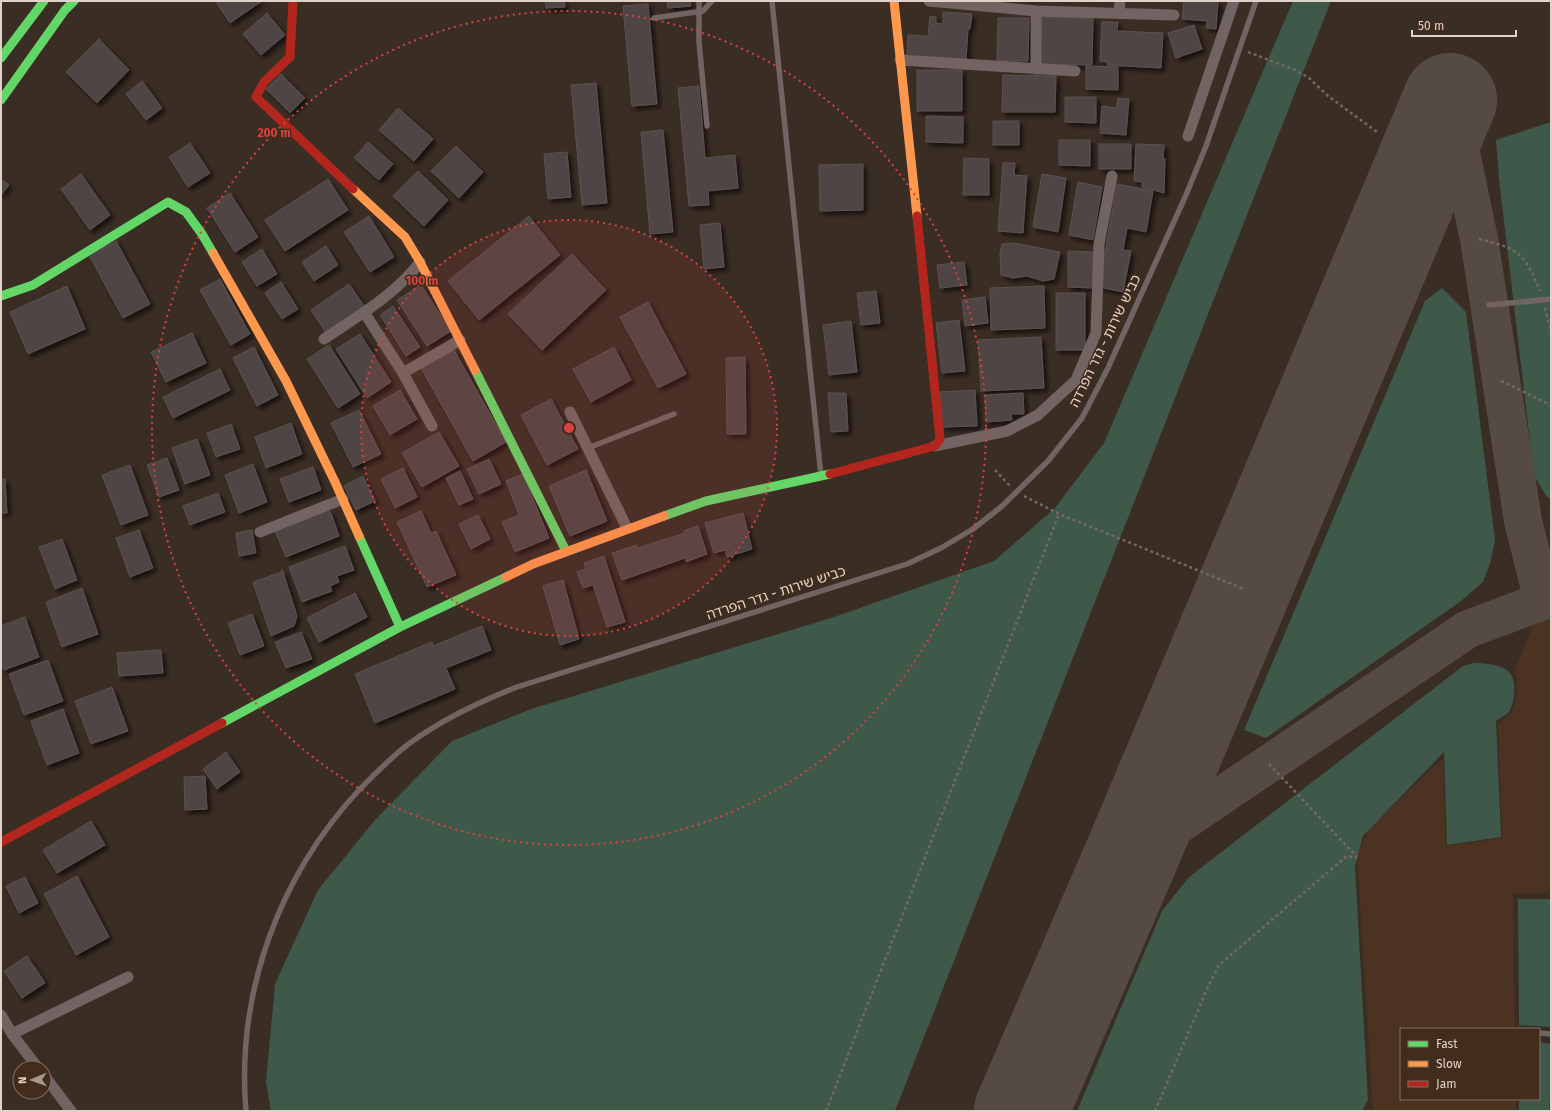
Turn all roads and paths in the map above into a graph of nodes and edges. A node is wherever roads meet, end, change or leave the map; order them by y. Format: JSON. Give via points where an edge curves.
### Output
{"nodes":[{"id":1,"x":44,"y":1,"type":"edge"},
{"id":2,"x":74,"y":1,"type":"edge"},
{"id":3,"x":293,"y":1,"type":"edge"},
{"id":4,"x":699,"y":1,"type":"edge"},
{"id":5,"x":712,"y":1,"type":"edge"},
{"id":6,"x":772,"y":1,"type":"edge"},
{"id":7,"x":894,"y":1,"type":"edge"},
{"id":8,"x":930,"y":1,"type":"edge"},
{"id":9,"x":1120,"y":1,"type":"edge"},
{"id":10,"x":1234,"y":1,"type":"edge"},
{"id":11,"x":1256,"y":1,"type":"edge"},
{"id":12,"x":699,"y":11,"type":"junction"},
{"id":13,"x":1036,"y":11,"type":"junction"},
{"id":14,"x":1119,"y":14,"type":"junction"},
{"id":15,"x":1174,"y":16,"type":"dead end"},
{"id":16,"x":654,"y":18,"type":"dead end"},
{"id":17,"x":1240,"y":49,"type":"junction"},
{"id":18,"x":1,"y":58,"type":"edge"},
{"id":19,"x":900,"y":60,"type":"junction"},
{"id":20,"x":1036,"y":69,"type":"junction"},
{"id":21,"x":1075,"y":71,"type":"dead end"},
{"id":22,"x":1,"y":100,"type":"edge"},
{"id":23,"x":707,"y":126,"type":"dead end"},
{"id":24,"x":1377,"y":132,"type":"dead end"},
{"id":25,"x":1188,"y":136,"type":"dead end"},
{"id":26,"x":1112,"y":176,"type":"dead end"},
{"id":27,"x":1479,"y":239,"type":"dead end"},
{"id":28,"x":420,"y":262,"type":"junction"},
{"id":29,"x":1,"y":296,"type":"edge"},
{"id":30,"x":1551,"y":299,"type":"edge"},
{"id":31,"x":1543,"y":300,"type":"junction"},
{"id":32,"x":1489,"y":306,"type":"dead end"},
{"id":33,"x":364,"y":312,"type":"junction"},
{"id":34,"x":1551,"y":332,"type":"edge"},
{"id":35,"x":324,"y":339,"type":"dead end"},
{"id":36,"x":460,"y":340,"type":"junction"},
{"id":37,"x":403,"y":373,"type":"junction"},
{"id":38,"x":1501,"y":381,"type":"dead end"},
{"id":39,"x":1551,"y":405,"type":"edge"},
{"id":40,"x":570,"y":412,"type":"dead end"},
{"id":41,"x":674,"y":414,"type":"dead end"},
{"id":42,"x":432,"y":426,"type":"dead end"},
{"id":43,"x":935,"y":446,"type":"junction"},
{"id":44,"x":588,"y":448,"type":"junction"},
{"id":45,"x":995,"y":470,"type":"dead end"},
{"id":46,"x":821,"y":476,"type":"junction"},
{"id":47,"x":1017,"y":492,"type":"junction"},
{"id":48,"x":343,"y":499,"type":"junction"},
{"id":49,"x":1059,"y":514,"type":"junction"},
{"id":50,"x":627,"y":528,"type":"junction"},
{"id":51,"x":260,"y":532,"type":"dead end"},
{"id":52,"x":566,"y":551,"type":"junction"},
{"id":53,"x":1244,"y":588,"type":"dead end"},
{"id":54,"x":400,"y":627,"type":"junction"},
{"id":55,"x":1269,"y":764,"type":"dead end"},
{"id":56,"x":1,"y":842,"type":"edge"},
{"id":57,"x":128,"y":977,"type":"dead end"},
{"id":58,"x":1,"y":1015,"type":"edge"},
{"id":59,"x":1540,"y":1033,"type":"edge"},
{"id":60,"x":12,"y":1034,"type":"junction"},
{"id":61,"x":1551,"y":1034,"type":"edge"},
{"id":62,"x":32,"y":1060,"type":"edge"},
{"id":63,"x":52,"y":1086,"type":"edge"},
{"id":64,"x":71,"y":1111,"type":"edge"},
{"id":65,"x":246,"y":1111,"type":"edge"},
{"id":66,"x":826,"y":1111,"type":"edge"},
{"id":67,"x":1155,"y":1111,"type":"edge"}],
"edges":[{"from":1,"to":18,"type":"street"},
{"from":2,"to":22,"type":"street"},
{"from":3,"to":28,"type":"street","via":[[290,57],[264,82],[256,97],[405,236]]},
{"from":4,"to":12,"type":"lane"},
{"from":5,"to":12,"type":"lane","via":[[703,11]]},
{"from":6,"to":46,"type":"lane"},
{"from":7,"to":19,"type":"street"},
{"from":8,"to":13,"type":"street"},
{"from":9,"to":14,"type":"street"},
{"from":10,"to":25,"type":"street"},
{"from":11,"to":17,"type":"lane","name":"כביש שירות - גדר הפרדה"},
{"from":12,"to":16,"type":"lane"},
{"from":12,"to":23,"type":"lane","via":[[699,42]]},
{"from":13,"to":14,"type":"street"},
{"from":13,"to":20,"type":"street"},
{"from":14,"to":15,"type":"street"},
{"from":17,"to":24,"type":"path","via":[[1309,78],[1328,96]]},
{"from":17,"to":47,"type":"lane","name":"כביש שירות - גדר הפרדה","via":[[1186,195],[1108,368],[1082,418],[1048,461]]},
{"from":19,"to":20,"type":"street"},
{"from":19,"to":43,"type":"street","via":[[939,424],[940,439]]},
{"from":20,"to":21,"type":"street"},
{"from":26,"to":43,"type":"street","via":[[1099,244],[1096,333],[1076,380],[1038,415],[1007,431]]},
{"from":27,"to":31,"type":"path","via":[[1513,249],[1525,260]]},
{"from":28,"to":33,"type":"street","via":[[392,292]]},
{"from":28,"to":36,"type":"street"},
{"from":29,"to":48,"type":"street","via":[[33,285],[168,202],[186,212],[202,234],[286,381]]},
{"from":30,"to":31,"type":"lane"},
{"from":31,"to":32,"type":"lane"},
{"from":31,"to":34,"type":"path"},
{"from":33,"to":35,"type":"street"},
{"from":33,"to":37,"type":"street"},
{"from":36,"to":37,"type":"street"},
{"from":36,"to":52,"type":"street"},
{"from":37,"to":42,"type":"street"},
{"from":38,"to":39,"type":"path"},
{"from":40,"to":44,"type":"street"},
{"from":41,"to":44,"type":"lane"},
{"from":43,"to":46,"type":"street"},
{"from":44,"to":50,"type":"street"},
{"from":45,"to":47,"type":"path"},
{"from":46,"to":50,"type":"street","via":[[706,501]]},
{"from":47,"to":49,"type":"path"},
{"from":47,"to":65,"type":"lane","name":"כביש שירות - גדר הפרדה","via":[[973,528],[941,548],[907,564],[517,687],[476,703],[409,743],[346,804],[320,838],[275,920],[261,962],[250,1010],[245,1054]]},
{"from":48,"to":51,"type":"street"},
{"from":48,"to":54,"type":"street"},
{"from":49,"to":53,"type":"path"},
{"from":49,"to":66,"type":"path"},
{"from":50,"to":52,"type":"street"},
{"from":52,"to":54,"type":"street"},
{"from":54,"to":56,"type":"street"},
{"from":55,"to":67,"type":"path","via":[[1357,858],[1347,856],[1219,965]]},
{"from":57,"to":60,"type":"street"},
{"from":58,"to":60,"type":"street"},
{"from":59,"to":61,"type":"lane"},
{"from":60,"to":62,"type":"street"},
{"from":63,"to":64,"type":"street"}]}
